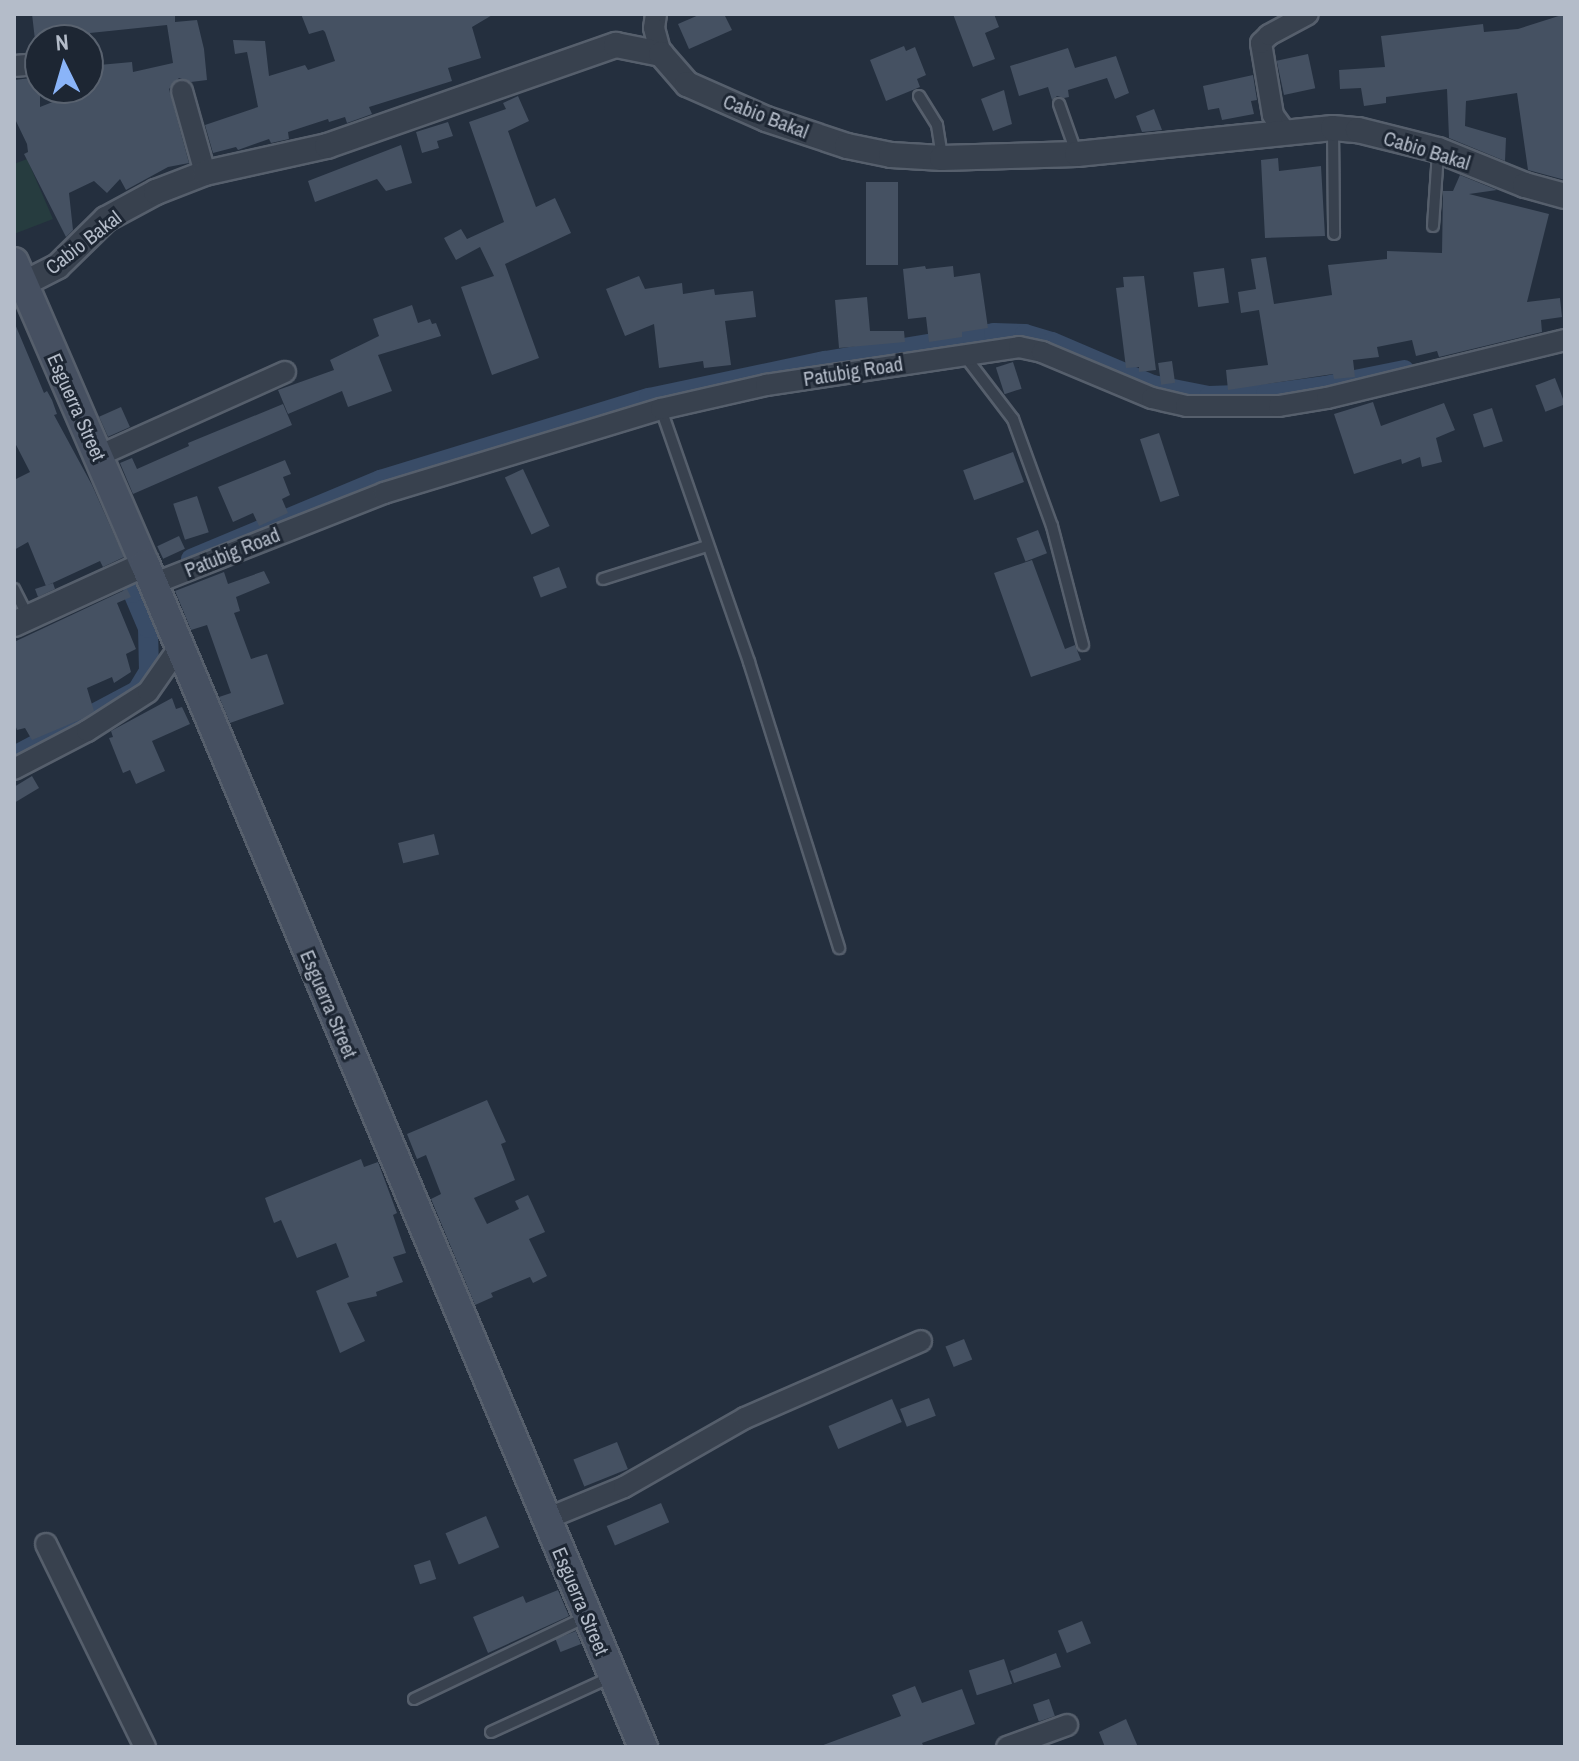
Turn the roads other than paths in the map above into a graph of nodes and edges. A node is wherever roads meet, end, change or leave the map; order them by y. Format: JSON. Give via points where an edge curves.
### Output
{"nodes":[{"id":1,"x":656,"y":14,"type":"edge"},
{"id":2,"x":1308,"y":14,"type":"edge"},
{"id":3,"x":661,"y":54,"type":"junction"},
{"id":4,"x":182,"y":91,"type":"dead end"},
{"id":5,"x":919,"y":96,"type":"dead end"},
{"id":6,"x":1059,"y":104,"type":"dead end"},
{"id":7,"x":1333,"y":128,"type":"junction"},
{"id":8,"x":1286,"y":133,"type":"junction"},
{"id":9,"x":1438,"y":150,"type":"junction"},
{"id":10,"x":1077,"y":154,"type":"junction"},
{"id":11,"x":942,"y":158,"type":"junction"},
{"id":12,"x":205,"y":173,"type":"junction"},
{"id":13,"x":1565,"y":196,"type":"edge"},
{"id":14,"x":1433,"y":226,"type":"dead end"},
{"id":15,"x":1334,"y":234,"type":"dead end"},
{"id":16,"x":19,"y":273,"type":"edge"},
{"id":17,"x":1565,"y":340,"type":"edge"},
{"id":18,"x":962,"y":354,"type":"junction"},
{"id":19,"x":285,"y":372,"type":"dead end"},
{"id":20,"x":661,"y":409,"type":"junction"},
{"id":21,"x":98,"y":456,"type":"junction"},
{"id":22,"x":707,"y":546,"type":"junction"},
{"id":23,"x":149,"y":574,"type":"junction"},
{"id":24,"x":603,"y":579,"type":"dead end"},
{"id":25,"x":14,"y":589,"type":"edge"},
{"id":26,"x":21,"y":620,"type":"edge"},
{"id":27,"x":1083,"y":645,"type":"dead end"},
{"id":28,"x":178,"y":649,"type":"junction"},
{"id":29,"x":14,"y":769,"type":"edge"},
{"id":30,"x":839,"y":948,"type":"dead end"},
{"id":31,"x":921,"y":1341,"type":"dead end"},
{"id":32,"x":546,"y":1519,"type":"junction"},
{"id":33,"x":46,"y":1544,"type":"dead end"},
{"id":34,"x":587,"y":1616,"type":"junction"},
{"id":35,"x":613,"y":1677,"type":"junction"},
{"id":36,"x":414,"y":1699,"type":"dead end"},
{"id":37,"x":1067,"y":1725,"type":"dead end"},
{"id":38,"x":491,"y":1732,"type":"dead end"},
{"id":39,"x":145,"y":1747,"type":"edge"},
{"id":40,"x":643,"y":1747,"type":"edge"},
{"id":41,"x":1007,"y":1747,"type":"edge"}],
"edges":[{"from":1,"to":3,"type":"street"},
{"from":2,"to":8,"type":"street","via":[[1261,43],[1273,115]]},
{"from":3,"to":11,"type":"street","name":"Cabio Bakal","via":[[687,84],[766,119],[847,146]]},
{"from":3,"to":12,"type":"street","name":"Cabio Bakal","via":[[616,45],[327,146]]},
{"from":4,"to":12,"type":"street"},
{"from":5,"to":11,"type":"lane","via":[[937,125]]},
{"from":6,"to":10,"type":"lane"},
{"from":7,"to":8,"type":"street","name":"Cabio Bakal"},
{"from":7,"to":9,"type":"street","name":"Cabio Bakal"},
{"from":7,"to":15,"type":"lane"},
{"from":8,"to":10,"type":"street","name":"Cabio Bakal"},
{"from":9,"to":13,"type":"street","name":"Cabio Bakal"},
{"from":9,"to":14,"type":"lane"},
{"from":10,"to":11,"type":"street","name":"Cabio Bakal"},
{"from":12,"to":16,"type":"street","name":"Cabio Bakal","via":[[106,219],[58,266]]},
{"from":16,"to":21,"type":"main road","name":"Esguerra Street"},
{"from":17,"to":18,"type":"street","name":"Patubig Road","via":[[1327,398],[1231,408],[1152,398],[1019,347]]},
{"from":18,"to":20,"type":"street","name":"Patubig Road","via":[[766,385]]},
{"from":18,"to":27,"type":"lane","via":[[1013,419],[1052,526]]},
{"from":19,"to":21,"type":"street"},
{"from":20,"to":22,"type":"lane"},
{"from":20,"to":23,"type":"street","name":"Patubig Road","via":[[384,493]]},
{"from":21,"to":23,"type":"main road","name":"Esguerra Street"},
{"from":22,"to":24,"type":"lane"},
{"from":22,"to":30,"type":"lane"},
{"from":23,"to":26,"type":"street"},
{"from":23,"to":28,"type":"main road","name":"Esguerra Street"},
{"from":25,"to":26,"type":"lane"},
{"from":28,"to":29,"type":"street","via":[[148,692]]},
{"from":28,"to":32,"type":"main road","name":"Esguerra Street"},
{"from":31,"to":32,"type":"street","via":[[745,1418],[624,1487]]},
{"from":32,"to":34,"type":"main road","name":"Esguerra Street"},
{"from":33,"to":39,"type":"street"},
{"from":34,"to":35,"type":"main road","name":"Esguerra Street"},
{"from":34,"to":36,"type":"lane"},
{"from":35,"to":38,"type":"lane"},
{"from":35,"to":40,"type":"main road","name":"Esguerra Street"},
{"from":37,"to":41,"type":"street"}]}
